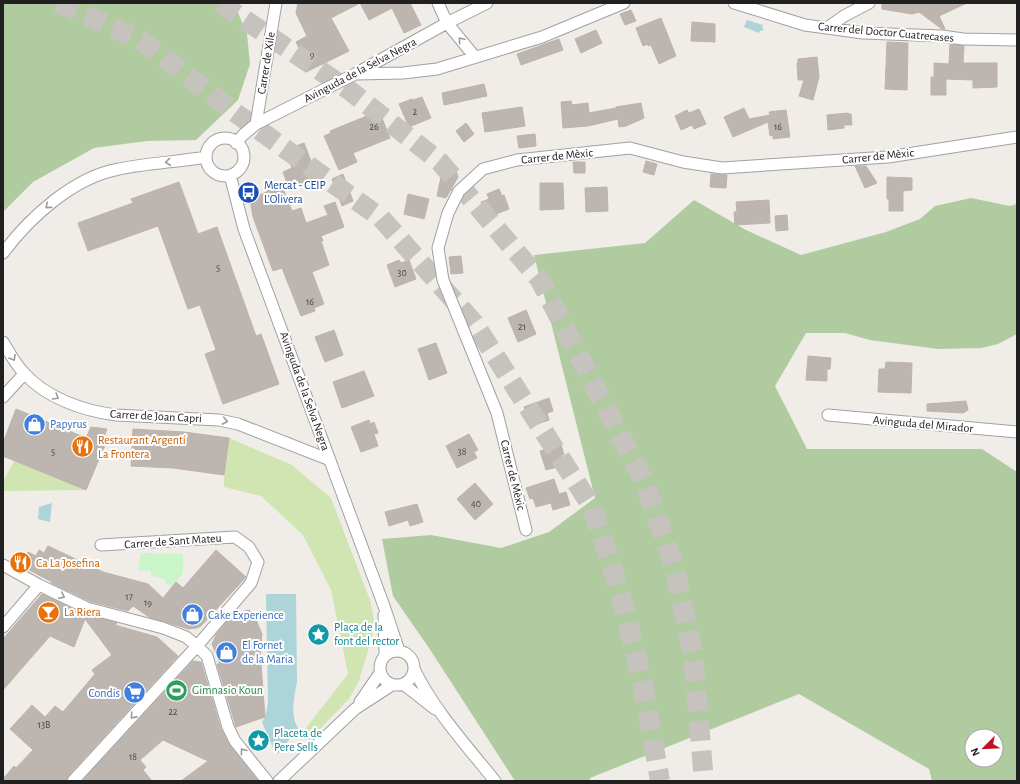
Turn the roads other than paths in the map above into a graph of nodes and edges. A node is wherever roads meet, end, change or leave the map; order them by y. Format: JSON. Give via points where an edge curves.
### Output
{"nodes":[{"id":1,"x":276,"y":3,"type":"edge"},
{"id":2,"x":438,"y":3,"type":"edge"},
{"id":3,"x":487,"y":3,"type":"edge"},
{"id":4,"x":624,"y":3,"type":"edge"},
{"id":5,"x":734,"y":3,"type":"edge"},
{"id":6,"x":869,"y":3,"type":"edge"},
{"id":7,"x":446,"y":23,"type":"junction"},
{"id":8,"x":827,"y":28,"type":"junction"},
{"id":9,"x":1017,"y":40,"type":"edge"},
{"id":10,"x":475,"y":57,"type":"junction"},
{"id":11,"x":355,"y":74,"type":"junction"},
{"id":12,"x":256,"y":124,"type":"junction"},
{"id":13,"x":1017,"y":137,"type":"edge"},
{"id":14,"x":236,"y":142,"type":"junction"},
{"id":15,"x":206,"y":157,"type":"junction"},
{"id":16,"x":230,"y":175,"type":"junction"},
{"id":17,"x":3,"y":253,"type":"edge"},
{"id":18,"x":3,"y":342,"type":"edge"},
{"id":19,"x":24,"y":374,"type":"junction"},
{"id":20,"x":3,"y":397,"type":"edge"},
{"id":21,"x":828,"y":415,"type":"dead end"},
{"id":22,"x":1017,"y":432,"type":"edge"},
{"id":23,"x":330,"y":460,"type":"junction"},
{"id":24,"x":526,"y":530,"type":"dead end"},
{"id":25,"x":101,"y":545,"type":"dead end"},
{"id":26,"x":3,"y":565,"type":"edge"},
{"id":27,"x":38,"y":585,"type":"junction"},
{"id":28,"x":384,"y":606,"type":"junction"},
{"id":29,"x":3,"y":627,"type":"edge"},
{"id":30,"x":197,"y":646,"type":"junction"},
{"id":31,"x":399,"y":651,"type":"junction"},
{"id":32,"x":385,"y":655,"type":"junction"},
{"id":33,"x":414,"y":669,"type":"junction"},
{"id":34,"x":380,"y":673,"type":"junction"},
{"id":35,"x":397,"y":685,"type":"junction"},
{"id":36,"x":355,"y":709,"type":"junction"},
{"id":37,"x":439,"y":712,"type":"junction"},
{"id":38,"x":74,"y":781,"type":"edge"},
{"id":39,"x":267,"y":781,"type":"edge"},
{"id":40,"x":279,"y":781,"type":"edge"},
{"id":41,"x":495,"y":781,"type":"edge"}],
"edges":[{"from":1,"to":12,"type":"street","name":"Carrer de Xile"},
{"from":2,"to":7,"type":"street"},
{"from":3,"to":7,"type":"street","name":"Avinguda de la Selva Negra"},
{"from":4,"to":10,"type":"street","via":[[542,37]]},
{"from":5,"to":8,"type":"street","name":"Carrer del Doctor Cuatrecases","via":[[804,26]]},
{"from":6,"to":8,"type":"street"},
{"from":10,"to":7,"type":"street","one_way":true},
{"from":7,"to":11,"type":"street","name":"Avinguda de la Selva Negra"},
{"from":8,"to":9,"type":"street","name":"Carrer del Doctor Cuatrecases","via":[[863,33]]},
{"from":10,"to":11,"type":"street","via":[[437,68],[404,73]]},
{"from":11,"to":12,"type":"street","name":"Avinguda de la Selva Negra"},
{"from":12,"to":14,"type":"street","name":"Avinguda de la Selva Negra"},
{"from":13,"to":24,"type":"street","name":"Carrer de Mèxic","via":[[888,157],[722,168],[683,162],[630,148],[517,160],[483,169],[459,191],[448,213],[438,248],[443,280],[498,413]]},
{"from":14,"to":15,"type":"street","via":[[227,138],[217,140],[209,147]]},
{"from":14,"to":16,"type":"street","via":[[243,151],[243,161],[238,170]]},
{"from":15,"to":16,"type":"street","via":[[213,172],[223,176]]},
{"from":15,"to":17,"type":"street","one_way":true,"via":[[118,169],[91,178],[56,199],[24,228]]},
{"from":16,"to":23,"type":"street","name":"Avinguda de la Selva Negra","via":[[244,228]]},
{"from":18,"to":19,"type":"street","name":"Carrer de Joan Capri","one_way":true},
{"from":19,"to":20,"type":"street"},
{"from":19,"to":23,"type":"street","name":"Carrer de Joan Capri","one_way":true,"via":[[55,396],[80,408],[116,415],[219,420],[238,424]]},
{"from":21,"to":22,"type":"street","name":"Avinguda del Mirador"},
{"from":23,"to":28,"type":"street","name":"Avinguda de la Selva Negra"},
{"from":25,"to":30,"type":"street","name":"Carrer de Sant Mateu","via":[[235,537],[248,547],[258,562],[251,583]]},
{"from":26,"to":27,"type":"street"},
{"from":27,"to":29,"type":"street"},
{"from":27,"to":30,"type":"street","one_way":true,"via":[[87,608],[163,628],[186,637]]},
{"from":28,"to":31,"type":"street","name":"Avinguda de la Selva Negra"},
{"from":28,"to":32,"type":"street","name":"Avinguda de la Selva Negra"},
{"from":30,"to":38,"type":"street","name":"Carrer de Sant Mateu","one_way":true},
{"from":39,"to":30,"type":"street","one_way":true,"via":[[235,741],[228,727],[207,656]]},
{"from":31,"to":32,"type":"street"},
{"from":31,"to":33,"type":"street","name":"Avinguda de la Selva Negra","via":[[409,656]]},
{"from":32,"to":34,"type":"street","name":"Avinguda de la Selva Negra","via":[[380,662]]},
{"from":33,"to":35,"type":"street","name":"Avinguda de la Selva Negra","via":[[411,677]]},
{"from":33,"to":37,"type":"street"},
{"from":34,"to":35,"type":"street","via":[[382,678]]},
{"from":34,"to":36,"type":"street","name":"Avinguda de la Selva Negra"},
{"from":35,"to":36,"type":"street","name":"Avinguda de la Selva Negra"},
{"from":35,"to":37,"type":"street"},
{"from":36,"to":40,"type":"street","name":"Avinguda de la Selva Negra"},
{"from":37,"to":41,"type":"street"}]}
